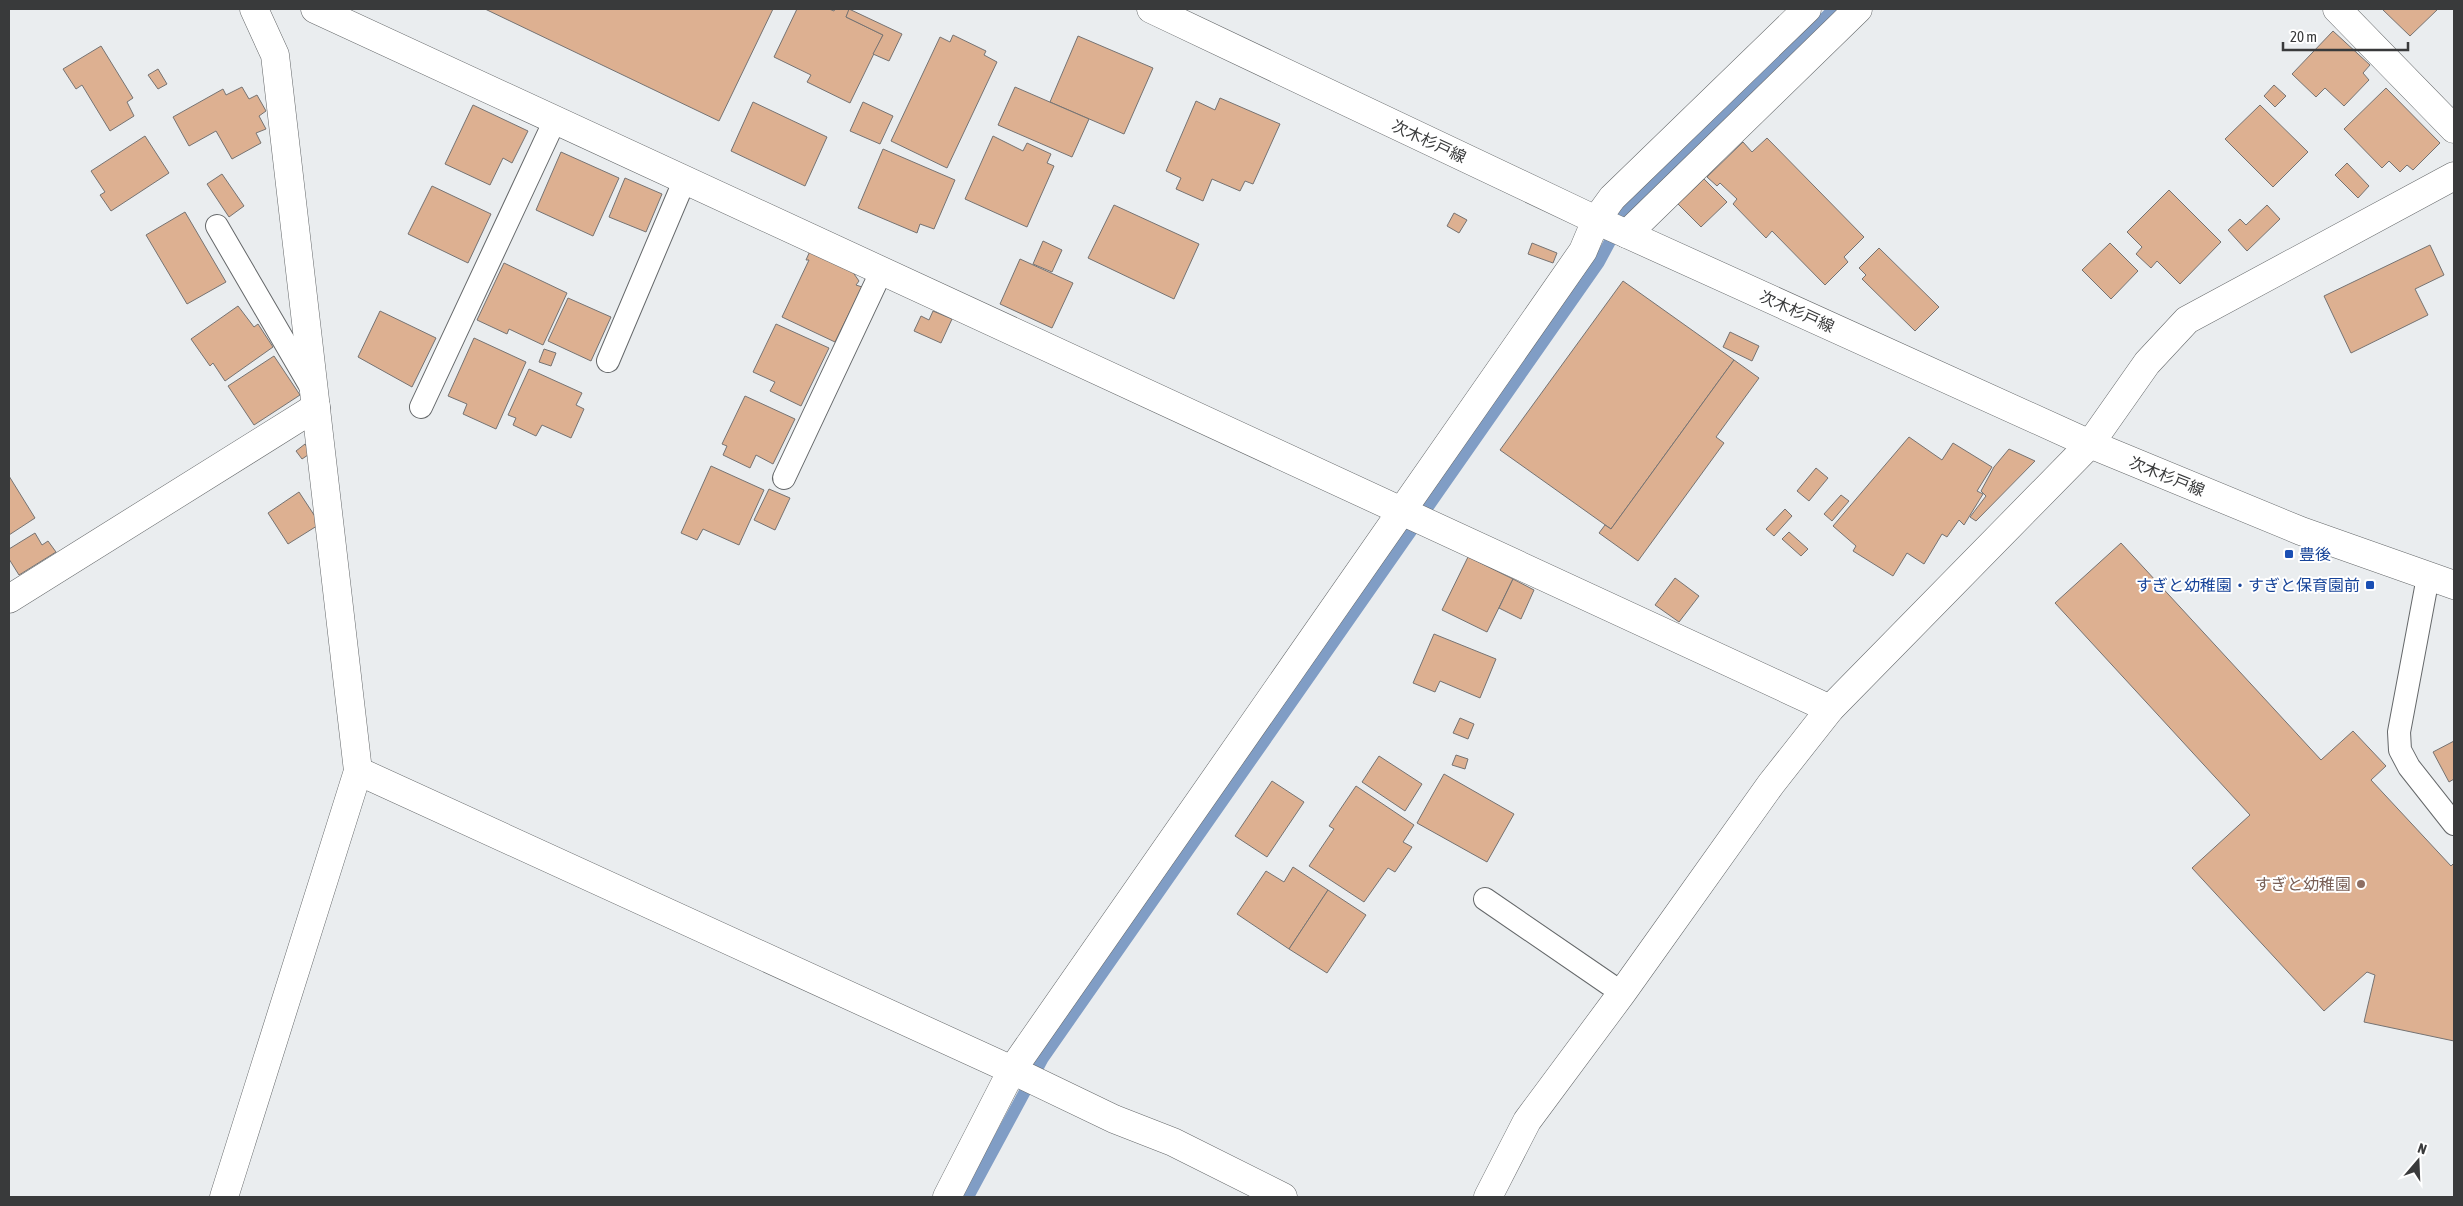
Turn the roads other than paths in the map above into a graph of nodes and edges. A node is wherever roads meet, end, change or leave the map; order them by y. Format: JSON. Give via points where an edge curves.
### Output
{"nodes":[{"id":1,"x":254,"y":9,"type":"edge"},
{"id":2,"x":314,"y":9,"type":"edge"},
{"id":3,"x":1151,"y":9,"type":"edge"},
{"id":4,"x":1807,"y":9,"type":"edge"},
{"id":5,"x":1858,"y":9,"type":"edge"},
{"id":6,"x":2337,"y":9,"type":"edge"},
{"id":7,"x":555,"y":120,"type":"junction"},
{"id":8,"x":2454,"y":129,"type":"edge"},
{"id":9,"x":2454,"y":176,"type":"edge"},
{"id":10,"x":685,"y":179,"type":"junction"},
{"id":11,"x":1596,"y":220,"type":"junction"},
{"id":12,"x":217,"y":226,"type":"dead end"},
{"id":13,"x":1627,"y":234,"type":"junction"},
{"id":14,"x":882,"y":270,"type":"junction"},
{"id":15,"x":608,"y":360,"type":"dead end"},
{"id":16,"x":315,"y":400,"type":"junction"},
{"id":17,"x":421,"y":407,"type":"dead end"},
{"id":18,"x":2090,"y":444,"type":"junction"},
{"id":19,"x":784,"y":478,"type":"dead end"},
{"id":20,"x":1401,"y":509,"type":"junction"},
{"id":21,"x":2428,"y":577,"type":"junction"},
{"id":22,"x":2454,"y":585,"type":"edge"},
{"id":23,"x":9,"y":599,"type":"edge"},
{"id":24,"x":1830,"y":709,"type":"junction"},
{"id":25,"x":358,"y":771,"type":"junction"},
{"id":26,"x":2454,"y":824,"type":"edge"},
{"id":27,"x":1485,"y":899,"type":"dead end"},
{"id":28,"x":1622,"y":993,"type":"junction"},
{"id":29,"x":1012,"y":1070,"type":"junction"},
{"id":30,"x":224,"y":1197,"type":"edge"},
{"id":31,"x":947,"y":1197,"type":"edge"},
{"id":32,"x":1284,"y":1197,"type":"edge"},
{"id":33,"x":1488,"y":1197,"type":"edge"}],
"edges":[{"from":1,"to":16,"type":"street","via":[[275,55]]},
{"from":2,"to":7,"type":"street"},
{"from":3,"to":11,"type":"street","name":"次木杉戸線"},
{"from":4,"to":11,"type":"street","via":[[1612,198]]},
{"from":5,"to":13,"type":"street"},
{"from":6,"to":8,"type":"street"},
{"from":7,"to":10,"type":"street"},
{"from":7,"to":17,"type":"lane"},
{"from":9,"to":18,"type":"street","via":[[2187,320],[2147,362]]},
{"from":10,"to":14,"type":"street"},
{"from":10,"to":15,"type":"lane"},
{"from":11,"to":13,"type":"street","name":"次木杉戸線"},
{"from":11,"to":20,"type":"street","via":[[1583,251]]},
{"from":12,"to":16,"type":"lane"},
{"from":13,"to":18,"type":"street","name":"次木杉戸線"},
{"from":14,"to":19,"type":"lane"},
{"from":14,"to":20,"type":"street"},
{"from":16,"to":23,"type":"street"},
{"from":16,"to":25,"type":"street"},
{"from":18,"to":21,"type":"street","name":"次木杉戸線","via":[[2301,531]]},
{"from":18,"to":24,"type":"street"},
{"from":20,"to":24,"type":"street"},
{"from":20,"to":29,"type":"street"},
{"from":21,"to":22,"type":"street","name":"次木杉戸線"},
{"from":21,"to":26,"type":"lane","via":[[2399,732],[2400,750],[2409,767]]},
{"from":24,"to":28,"type":"street","via":[[1771,784]]},
{"from":25,"to":29,"type":"street"},
{"from":25,"to":30,"type":"street"},
{"from":27,"to":28,"type":"lane"},
{"from":28,"to":33,"type":"street","via":[[1527,1121]]},
{"from":29,"to":31,"type":"street"},
{"from":29,"to":32,"type":"street","via":[[1114,1119],[1173,1142]]}]}
